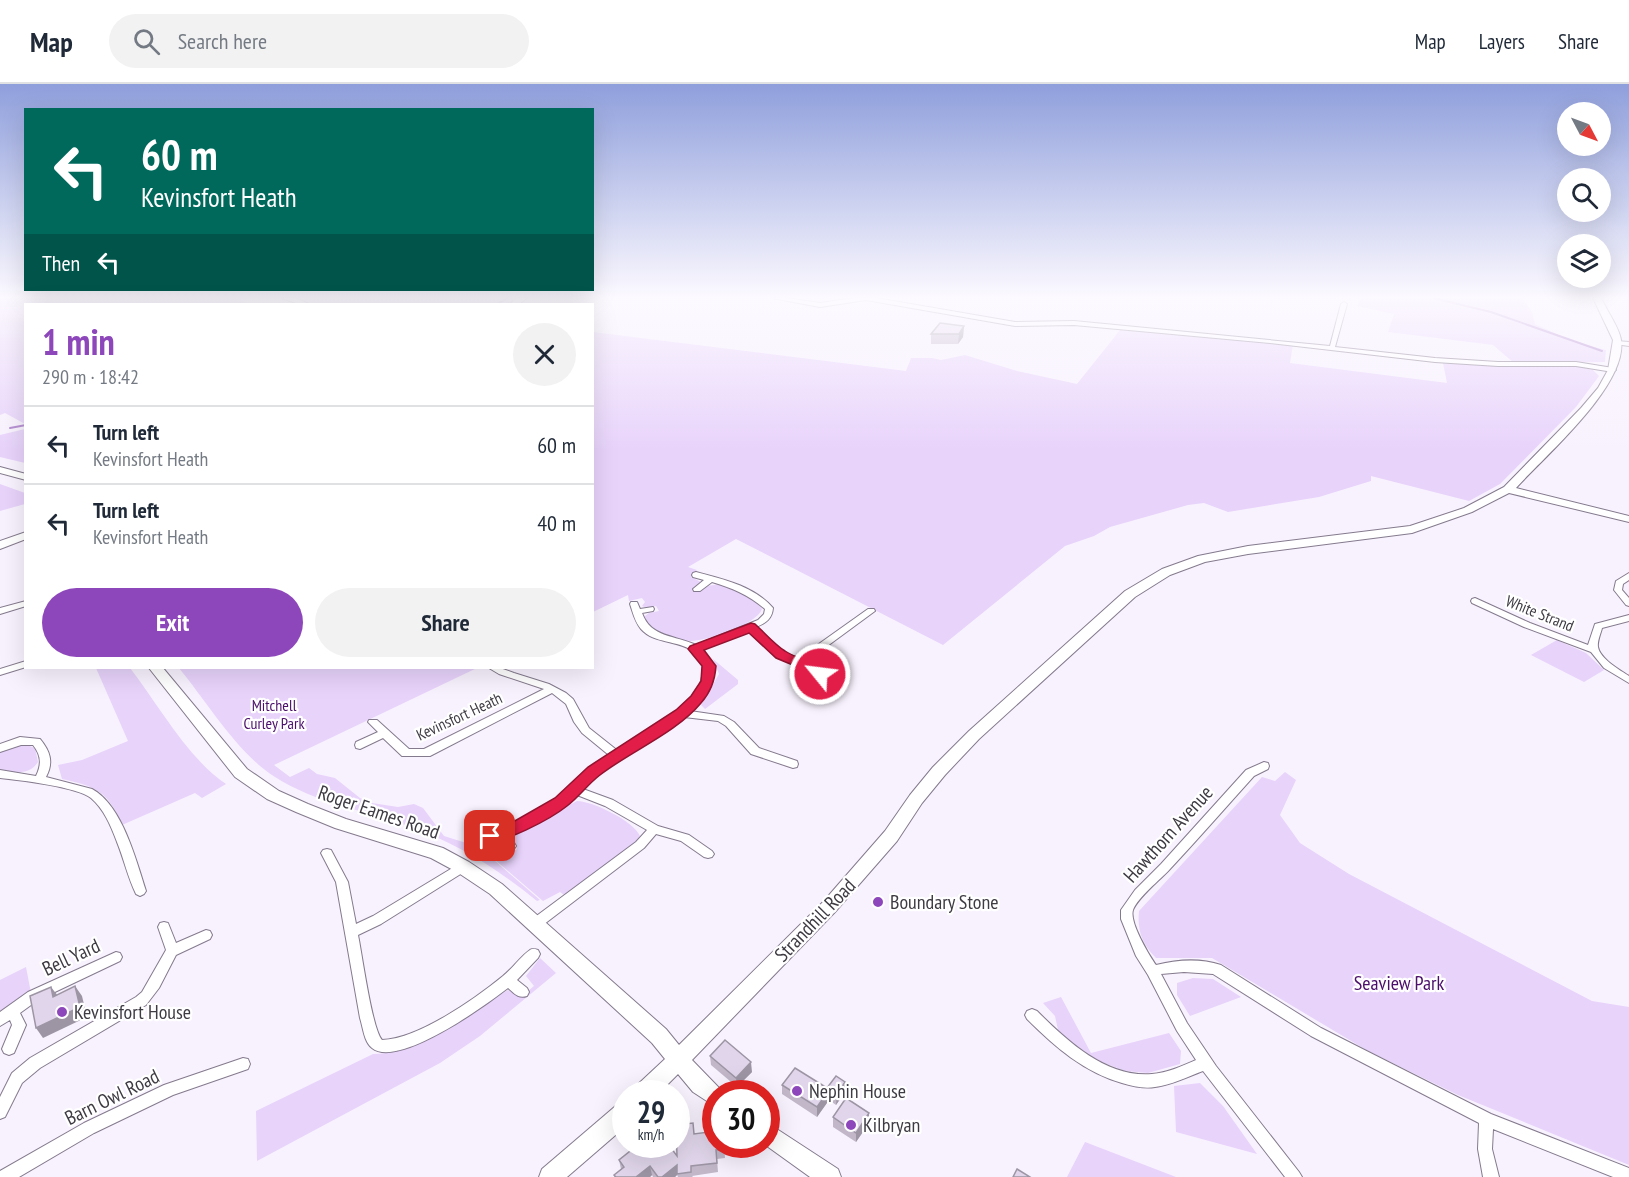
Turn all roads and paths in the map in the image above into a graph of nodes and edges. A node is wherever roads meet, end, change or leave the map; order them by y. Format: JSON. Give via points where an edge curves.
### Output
{"nodes":[{"id":1,"x":1341,"y":349,"type":"edge"},
{"id":2,"x":1616,"y":349,"type":"edge"},
{"id":3,"x":1613,"y":370,"type":"junction"},
{"id":4,"x":0,"y":470,"type":"edge"},
{"id":5,"x":24,"y":476,"type":"edge"},
{"id":6,"x":1508,"y":489,"type":"junction"},
{"id":7,"x":1629,"y":519,"type":"edge"},
{"id":8,"x":24,"y":536,"type":"edge"},
{"id":9,"x":0,"y":545,"type":"edge"},
{"id":10,"x":696,"y":575,"type":"dead end"},
{"id":11,"x":1629,"y":576,"type":"edge"},
{"id":12,"x":711,"y":579,"type":"junction"},
{"id":13,"x":698,"y":589,"type":"dead end"},
{"id":14,"x":1475,"y":601,"type":"dead end"},
{"id":15,"x":1629,"y":603,"type":"edge"},
{"id":16,"x":24,"y":604,"type":"edge"},
{"id":17,"x":650,"y":609,"type":"dead end"},
{"id":18,"x":0,"y":611,"type":"edge"},
{"id":19,"x":871,"y":611,"type":"dead end"},
{"id":20,"x":1629,"y":618,"type":"edge"},
{"id":21,"x":859,"y":619,"type":"junction"},
{"id":22,"x":870,"y":625,"type":"dead end"},
{"id":23,"x":751,"y":627,"type":"junction"},
{"id":24,"x":695,"y":649,"type":"junction"},
{"id":25,"x":1594,"y":650,"type":"junction"},
{"id":26,"x":800,"y":662,"type":"junction"},
{"id":27,"x":24,"y":665,"type":"edge"},
{"id":28,"x":157,"y":669,"type":"edge"},
{"id":29,"x":496,"y":669,"type":"edge"},
{"id":30,"x":0,"y":672,"type":"edge"},
{"id":31,"x":1629,"y":680,"type":"edge"},
{"id":32,"x":835,"y":684,"type":"dead end"},
{"id":33,"x":552,"y":689,"type":"junction"},
{"id":34,"x":681,"y":713,"type":"junction"},
{"id":35,"x":373,"y":722,"type":"dead end"},
{"id":36,"x":384,"y":733,"type":"junction"},
{"id":37,"x":360,"y":745,"type":"dead end"},
{"id":38,"x":0,"y":748,"type":"edge"},
{"id":39,"x":617,"y":756,"type":"junction"},
{"id":40,"x":793,"y":764,"type":"dead end"},
{"id":41,"x":1264,"y":766,"type":"dead end"},
{"id":42,"x":0,"y":774,"type":"edge"},
{"id":43,"x":40,"y":778,"type":"junction"},
{"id":44,"x":575,"y":790,"type":"junction"},
{"id":45,"x":654,"y":829,"type":"junction"},
{"id":46,"x":502,"y":833,"type":"junction"},
{"id":47,"x":478,"y":840,"type":"dead end"},
{"id":48,"x":510,"y":846,"type":"dead end"},
{"id":49,"x":327,"y":853,"type":"dead end"},
{"id":50,"x":708,"y":854,"type":"dead end"},
{"id":51,"x":463,"y":867,"type":"junction"},
{"id":52,"x":140,"y":891,"type":"dead end"},
{"id":53,"x":535,"y":924,"type":"junction"},
{"id":54,"x":164,"y":927,"type":"dead end"},
{"id":55,"x":352,"y":932,"type":"junction"},
{"id":56,"x":206,"y":934,"type":"dead end"},
{"id":57,"x":172,"y":951,"type":"junction"},
{"id":58,"x":534,"y":954,"type":"dead end"},
{"id":59,"x":116,"y":957,"type":"dead end"},
{"id":60,"x":1153,"y":971,"type":"junction"},
{"id":61,"x":508,"y":980,"type":"junction"},
{"id":62,"x":522,"y":992,"type":"dead end"},
{"id":63,"x":12,"y":1011,"type":"junction"},
{"id":64,"x":1032,"y":1015,"type":"dead end"},
{"id":65,"x":0,"y":1020,"type":"edge"},
{"id":66,"x":9,"y":1049,"type":"dead end"},
{"id":67,"x":679,"y":1059,"type":"junction"},
{"id":68,"x":1206,"y":1063,"type":"junction"},
{"id":69,"x":243,"y":1064,"type":"dead end"},
{"id":70,"x":658,"y":1080,"type":"edge"},
{"id":71,"x":702,"y":1086,"type":"edge"},
{"id":72,"x":0,"y":1112,"type":"edge"},
{"id":73,"x":1486,"y":1119,"type":"junction"},
{"id":74,"x":612,"y":1123,"type":"edge"},
{"id":75,"x":780,"y":1143,"type":"edge"},
{"id":76,"x":1629,"y":1176,"type":"edge"},
{"id":77,"x":4,"y":1177,"type":"edge"},
{"id":78,"x":550,"y":1177,"type":"edge"},
{"id":79,"x":830,"y":1177,"type":"edge"},
{"id":80,"x":1294,"y":1177,"type":"edge"},
{"id":81,"x":1491,"y":1177,"type":"edge"}],
"edges":[{"from":1,"to":3,"type":"street","via":[[1435,360],[1576,364]]},
{"from":2,"to":3,"type":"main road"},
{"from":3,"to":6,"type":"main road","name":"Strandhill Road","via":[[1584,410]]},
{"from":4,"to":5,"type":"main road"},
{"from":6,"to":7,"type":"main road"},
{"from":6,"to":67,"type":"main road","name":"Strandhill Road","via":[[1468,510],[1412,529],[1202,559],[1166,572],[1130,594],[974,735],[916,799],[857,876]]},
{"from":8,"to":9,"type":"main road"},
{"from":10,"to":12,"type":"street"},
{"from":11,"to":15,"type":"street","via":[[1619,583],[1618,590]]},
{"from":12,"to":13,"type":"street"},
{"from":12,"to":23,"type":"street","via":[[753,595],[769,608],[768,615]]},
{"from":14,"to":25,"type":"street","name":"White Strand"},
{"from":16,"to":18,"type":"street"},
{"from":17,"to":24,"type":"street","via":[[635,608],[642,625],[653,634]]},
{"from":19,"to":21,"type":"street"},
{"from":20,"to":25,"type":"street","name":"White Strand","via":[[1598,626]]},
{"from":21,"to":22,"type":"street"},
{"from":21,"to":26,"type":"street"},
{"from":23,"to":24,"type":"street"},
{"from":23,"to":26,"type":"street","via":[[781,655]]},
{"from":24,"to":34,"type":"street","via":[[709,666],[708,681]]},
{"from":25,"to":31,"type":"street","name":"White Strand","via":[[1607,666]]},
{"from":26,"to":32,"type":"street"},
{"from":27,"to":30,"type":"street"},
{"from":28,"to":51,"type":"main road","name":"Roger Eames Road","via":[[237,770],[273,795],[341,824],[436,853]]},
{"from":29,"to":33,"type":"street","name":"Kevinsfort Heath"},
{"from":33,"to":36,"type":"street","name":"Kevinsfort Heath","via":[[426,753],[406,753]]},
{"from":33,"to":39,"type":"street","name":"Kevinsfort Heath","via":[[571,702],[580,724],[592,738]]},
{"from":34,"to":39,"type":"street"},
{"from":34,"to":40,"type":"street","via":[[720,718],[755,751]]},
{"from":35,"to":36,"type":"street","name":"Kevinsfort Heath"},
{"from":36,"to":37,"type":"street"},
{"from":38,"to":43,"type":"street","via":[[20,741],[36,741],[46,757],[46,769]]},
{"from":39,"to":44,"type":"street"},
{"from":41,"to":60,"type":"street","name":"Hawthorn Avenue","via":[[1250,773],[1127,910],[1140,952]]},
{"from":42,"to":43,"type":"street"},
{"from":43,"to":52,"type":"street","via":[[93,794],[126,849]]},
{"from":44,"to":45,"type":"street","via":[[609,803]]},
{"from":44,"to":46,"type":"street","via":[[561,802]]},
{"from":45,"to":50,"type":"street","via":[[685,838]]},
{"from":45,"to":53,"type":"street","via":[[640,845]]},
{"from":46,"to":47,"type":"street"},
{"from":46,"to":48,"type":"street"},
{"from":49,"to":55,"type":"street","via":[[342,882]]},
{"from":51,"to":53,"type":"main road","name":"Roger Eames Road","via":[[496,889]]},
{"from":51,"to":55,"type":"street"},
{"from":53,"to":67,"type":"main road","name":"Roger Eames Road","via":[[659,1036]]},
{"from":54,"to":57,"type":"street"},
{"from":55,"to":61,"type":"street","via":[[372,1040],[380,1046],[412,1040]]},
{"from":56,"to":57,"type":"street"},
{"from":57,"to":72,"type":"street","via":[[159,970],[154,989],[141,1001],[35,1063],[17,1078]]},
{"from":58,"to":61,"type":"street"},
{"from":59,"to":63,"type":"street","name":"Bell Yard","via":[[33,996]]},
{"from":60,"to":68,"type":"street"},
{"from":60,"to":73,"type":"street","via":[[1199,965],[1216,969],[1316,1032]]},
{"from":61,"to":62,"type":"street"},
{"from":63,"to":65,"type":"street","name":"Bell Yard"},
{"from":63,"to":66,"type":"street","via":[[19,1025]]},
{"from":64,"to":68,"type":"street","via":[[1086,1062],[1125,1076],[1149,1081]]},
{"from":67,"to":70,"type":"main road","name":"Strandhill Road"},
{"from":67,"to":71,"type":"main road","name":"Roger Eames Road"},
{"from":68,"to":80,"type":"street"},
{"from":69,"to":77,"type":"street","name":"Barn Owl Road","via":[[169,1090],[99,1123]]},
{"from":73,"to":76,"type":"street"},
{"from":73,"to":81,"type":"street","via":[[1485,1149]]},
{"from":74,"to":78,"type":"main road"},
{"from":75,"to":79,"type":"main road"}]}
